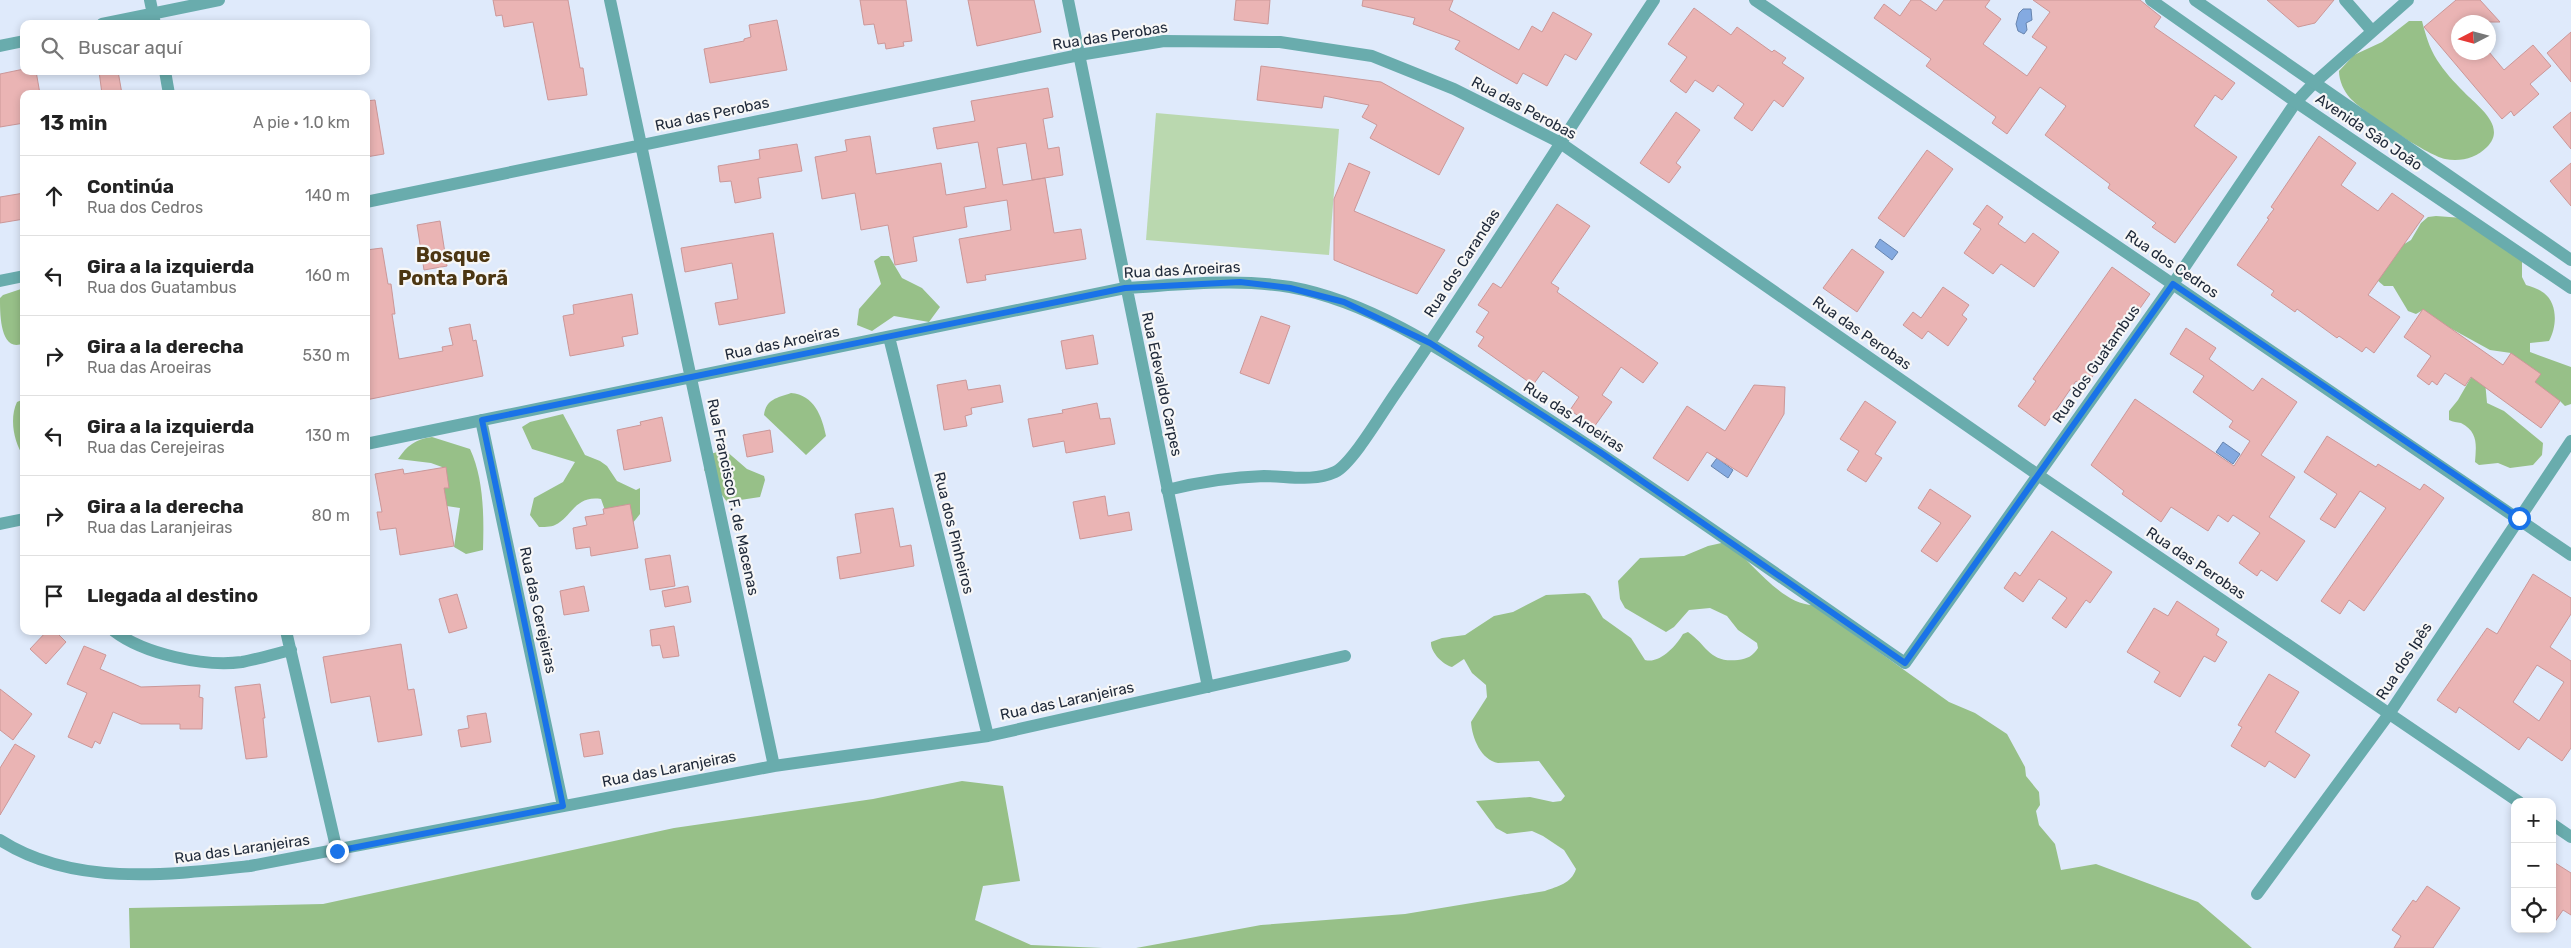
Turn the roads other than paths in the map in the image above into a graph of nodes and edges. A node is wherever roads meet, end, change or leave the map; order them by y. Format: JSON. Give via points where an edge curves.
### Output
{"nodes":[{"id":1,"x":150,"y":0,"type":"edge"},
{"id":2,"x":220,"y":0,"type":"edge"},
{"id":3,"x":610,"y":0,"type":"edge"},
{"id":4,"x":1068,"y":0,"type":"edge"},
{"id":5,"x":1654,"y":0,"type":"edge"},
{"id":6,"x":1755,"y":0,"type":"edge"},
{"id":7,"x":2151,"y":0,"type":"edge"},
{"id":8,"x":2195,"y":0,"type":"edge"},
{"id":9,"x":2346,"y":0,"type":"edge"},
{"id":10,"x":2408,"y":0,"type":"edge"},
{"id":11,"x":154,"y":18,"type":"edge"},
{"id":12,"x":137,"y":20,"type":"edge"},
{"id":13,"x":2372,"y":31,"type":"junction"},
{"id":14,"x":20,"y":42,"type":"edge"},
{"id":15,"x":0,"y":46,"type":"edge"},
{"id":16,"x":1079,"y":55,"type":"junction"},
{"id":17,"x":166,"y":75,"type":"edge"},
{"id":18,"x":2313,"y":84,"type":"junction"},
{"id":19,"x":168,"y":90,"type":"edge"},
{"id":20,"x":2296,"y":102,"type":"junction"},
{"id":21,"x":1559,"y":142,"type":"junction"},
{"id":22,"x":641,"y":145,"type":"junction"},
{"id":23,"x":370,"y":201,"type":"edge"},
{"id":24,"x":2571,"y":260,"type":"edge"},
{"id":25,"x":20,"y":277,"type":"edge"},
{"id":26,"x":0,"y":281,"type":"edge"},
{"id":27,"x":2173,"y":284,"type":"junction"},
{"id":28,"x":1125,"y":288,"type":"junction"},
{"id":29,"x":2571,"y":288,"type":"edge"},
{"id":30,"x":889,"y":337,"type":"junction"},
{"id":31,"x":1430,"y":343,"type":"junction"},
{"id":32,"x":691,"y":379,"type":"junction"},
{"id":33,"x":482,"y":420,"type":"junction"},
{"id":34,"x":2571,"y":441,"type":"edge"},
{"id":35,"x":370,"y":443,"type":"edge"},
{"id":36,"x":2038,"y":475,"type":"junction"},
{"id":37,"x":1167,"y":490,"type":"junction"},
{"id":38,"x":2519,"y":518,"type":"junction"},
{"id":39,"x":20,"y":520,"type":"edge"},
{"id":40,"x":0,"y":524,"type":"edge"},
{"id":41,"x":2571,"y":555,"type":"edge"},
{"id":42,"x":119,"y":635,"type":"edge"},
{"id":43,"x":287,"y":635,"type":"edge"},
{"id":44,"x":291,"y":650,"type":"junction"},
{"id":45,"x":1345,"y":656,"type":"dead end"},
{"id":46,"x":1905,"y":663,"type":"joint"},
{"id":47,"x":1208,"y":687,"type":"junction"},
{"id":48,"x":2389,"y":714,"type":"junction"},
{"id":49,"x":988,"y":736,"type":"junction"},
{"id":50,"x":774,"y":766,"type":"junction"},
{"id":51,"x":2513,"y":798,"type":"edge"},
{"id":52,"x":563,"y":806,"type":"junction"},
{"id":53,"x":2556,"y":827,"type":"edge"},
{"id":54,"x":2571,"y":837,"type":"edge"},
{"id":55,"x":0,"y":840,"type":"edge"},
{"id":56,"x":337,"y":851,"type":"junction"},
{"id":57,"x":2258,"y":894,"type":"dead end"}],
"edges":[{"from":1,"to":11,"type":"street"},
{"from":2,"to":11,"type":"street"},
{"from":3,"to":22,"type":"street","name":"Rua Francisco F. de Macenas"},
{"from":4,"to":16,"type":"street","name":"Rua Edevaldo Carpes"},
{"from":5,"to":21,"type":"street","name":"Rua dos Carandas"},
{"from":6,"to":27,"type":"street","name":"Rua dos Cedros"},
{"from":7,"to":20,"type":"street","name":"Avenida São João"},
{"from":8,"to":18,"type":"street","name":"Avenida São João"},
{"from":9,"to":13,"type":"street"},
{"from":10,"to":13,"type":"street","name":"Rua dos Guatambus"},
{"from":11,"to":12,"type":"street"},
{"from":13,"to":18,"type":"street","name":"Rua dos Guatambus"},
{"from":14,"to":15,"type":"street"},
{"from":16,"to":21,"type":"street","name":"Rua das Perobas","via":[[1173,42],[1280,42],[1372,56],[1454,89]]},
{"from":16,"to":22,"type":"street","name":"Rua das Perobas"},
{"from":16,"to":28,"type":"street","name":"Rua Edevaldo Carpes"},
{"from":17,"to":19,"type":"street"},
{"from":18,"to":20,"type":"street","name":"Rua dos Guatambus"},
{"from":18,"to":24,"type":"street","name":"Avenida São João"},
{"from":20,"to":27,"type":"street","name":"Rua dos Guatambus"},
{"from":20,"to":29,"type":"street","name":"Avenida São João"},
{"from":21,"to":31,"type":"street","name":"Rua dos Carandas"},
{"from":21,"to":36,"type":"street","name":"Rua das Perobas"},
{"from":22,"to":23,"type":"street","name":"Rua das Perobas"},
{"from":22,"to":32,"type":"street","name":"Rua Francisco F. de Macenas"},
{"from":25,"to":26,"type":"street"},
{"from":27,"to":36,"type":"street","name":"Rua dos Guatambus"},
{"from":27,"to":38,"type":"street","name":"Rua dos Cedros"},
{"from":28,"to":30,"type":"street","name":"Rua das Aroeiras"},
{"from":28,"to":31,"type":"street","name":"Rua das Aroeiras","via":[[1240,282],[1290,288],[1344,302]]},
{"from":28,"to":37,"type":"street","name":"Rua Edevaldo Carpes"},
{"from":30,"to":32,"type":"street","name":"Rua das Aroeiras"},
{"from":30,"to":49,"type":"street","name":"Rua dos Pinheiros"},
{"from":31,"to":37,"type":"street","name":"Rua dos Carandas","via":[[1338,471],[1311,478],[1264,476]]},
{"from":31,"to":46,"type":"street","name":"Rua das Aroeiras","via":[[1600,452]]},
{"from":32,"to":33,"type":"street","name":"Rua das Aroeiras"},
{"from":32,"to":50,"type":"street","name":"Rua Francisco F. de Macenas"},
{"from":33,"to":35,"type":"street","name":"Rua das Aroeiras"},
{"from":33,"to":52,"type":"street","name":"Rua das Cerejeiras"},
{"from":34,"to":38,"type":"street","name":"Rua dos Ipês"},
{"from":36,"to":46,"type":"street","name":"Rua dos Guatambus"},
{"from":36,"to":48,"type":"street","name":"Rua das Perobas"},
{"from":37,"to":47,"type":"street","name":"Rua Edevaldo Carpes"},
{"from":38,"to":41,"type":"street","name":"Rua dos Cedros"},
{"from":38,"to":48,"type":"street","name":"Rua dos Ipês"},
{"from":39,"to":40,"type":"street"},
{"from":42,"to":44,"type":"street","via":[[129,643],[182,660],[241,662]]},
{"from":43,"to":44,"type":"street"},
{"from":44,"to":56,"type":"street"},
{"from":45,"to":47,"type":"street","name":"Rua das Laranjeiras"},
{"from":47,"to":49,"type":"street","name":"Rua das Laranjeiras"},
{"from":48,"to":51,"type":"street","name":"Rua das Perobas"},
{"from":48,"to":57,"type":"street","name":"Rua dos Ipês"},
{"from":49,"to":50,"type":"street","name":"Rua das Laranjeiras"},
{"from":50,"to":52,"type":"street","name":"Rua das Laranjeiras"},
{"from":52,"to":56,"type":"street","name":"Rua das Laranjeiras"},
{"from":53,"to":54,"type":"street"},
{"from":55,"to":56,"type":"street","name":"Rua das Laranjeiras","via":[[19,852],[82,871],[171,875]]}]}
